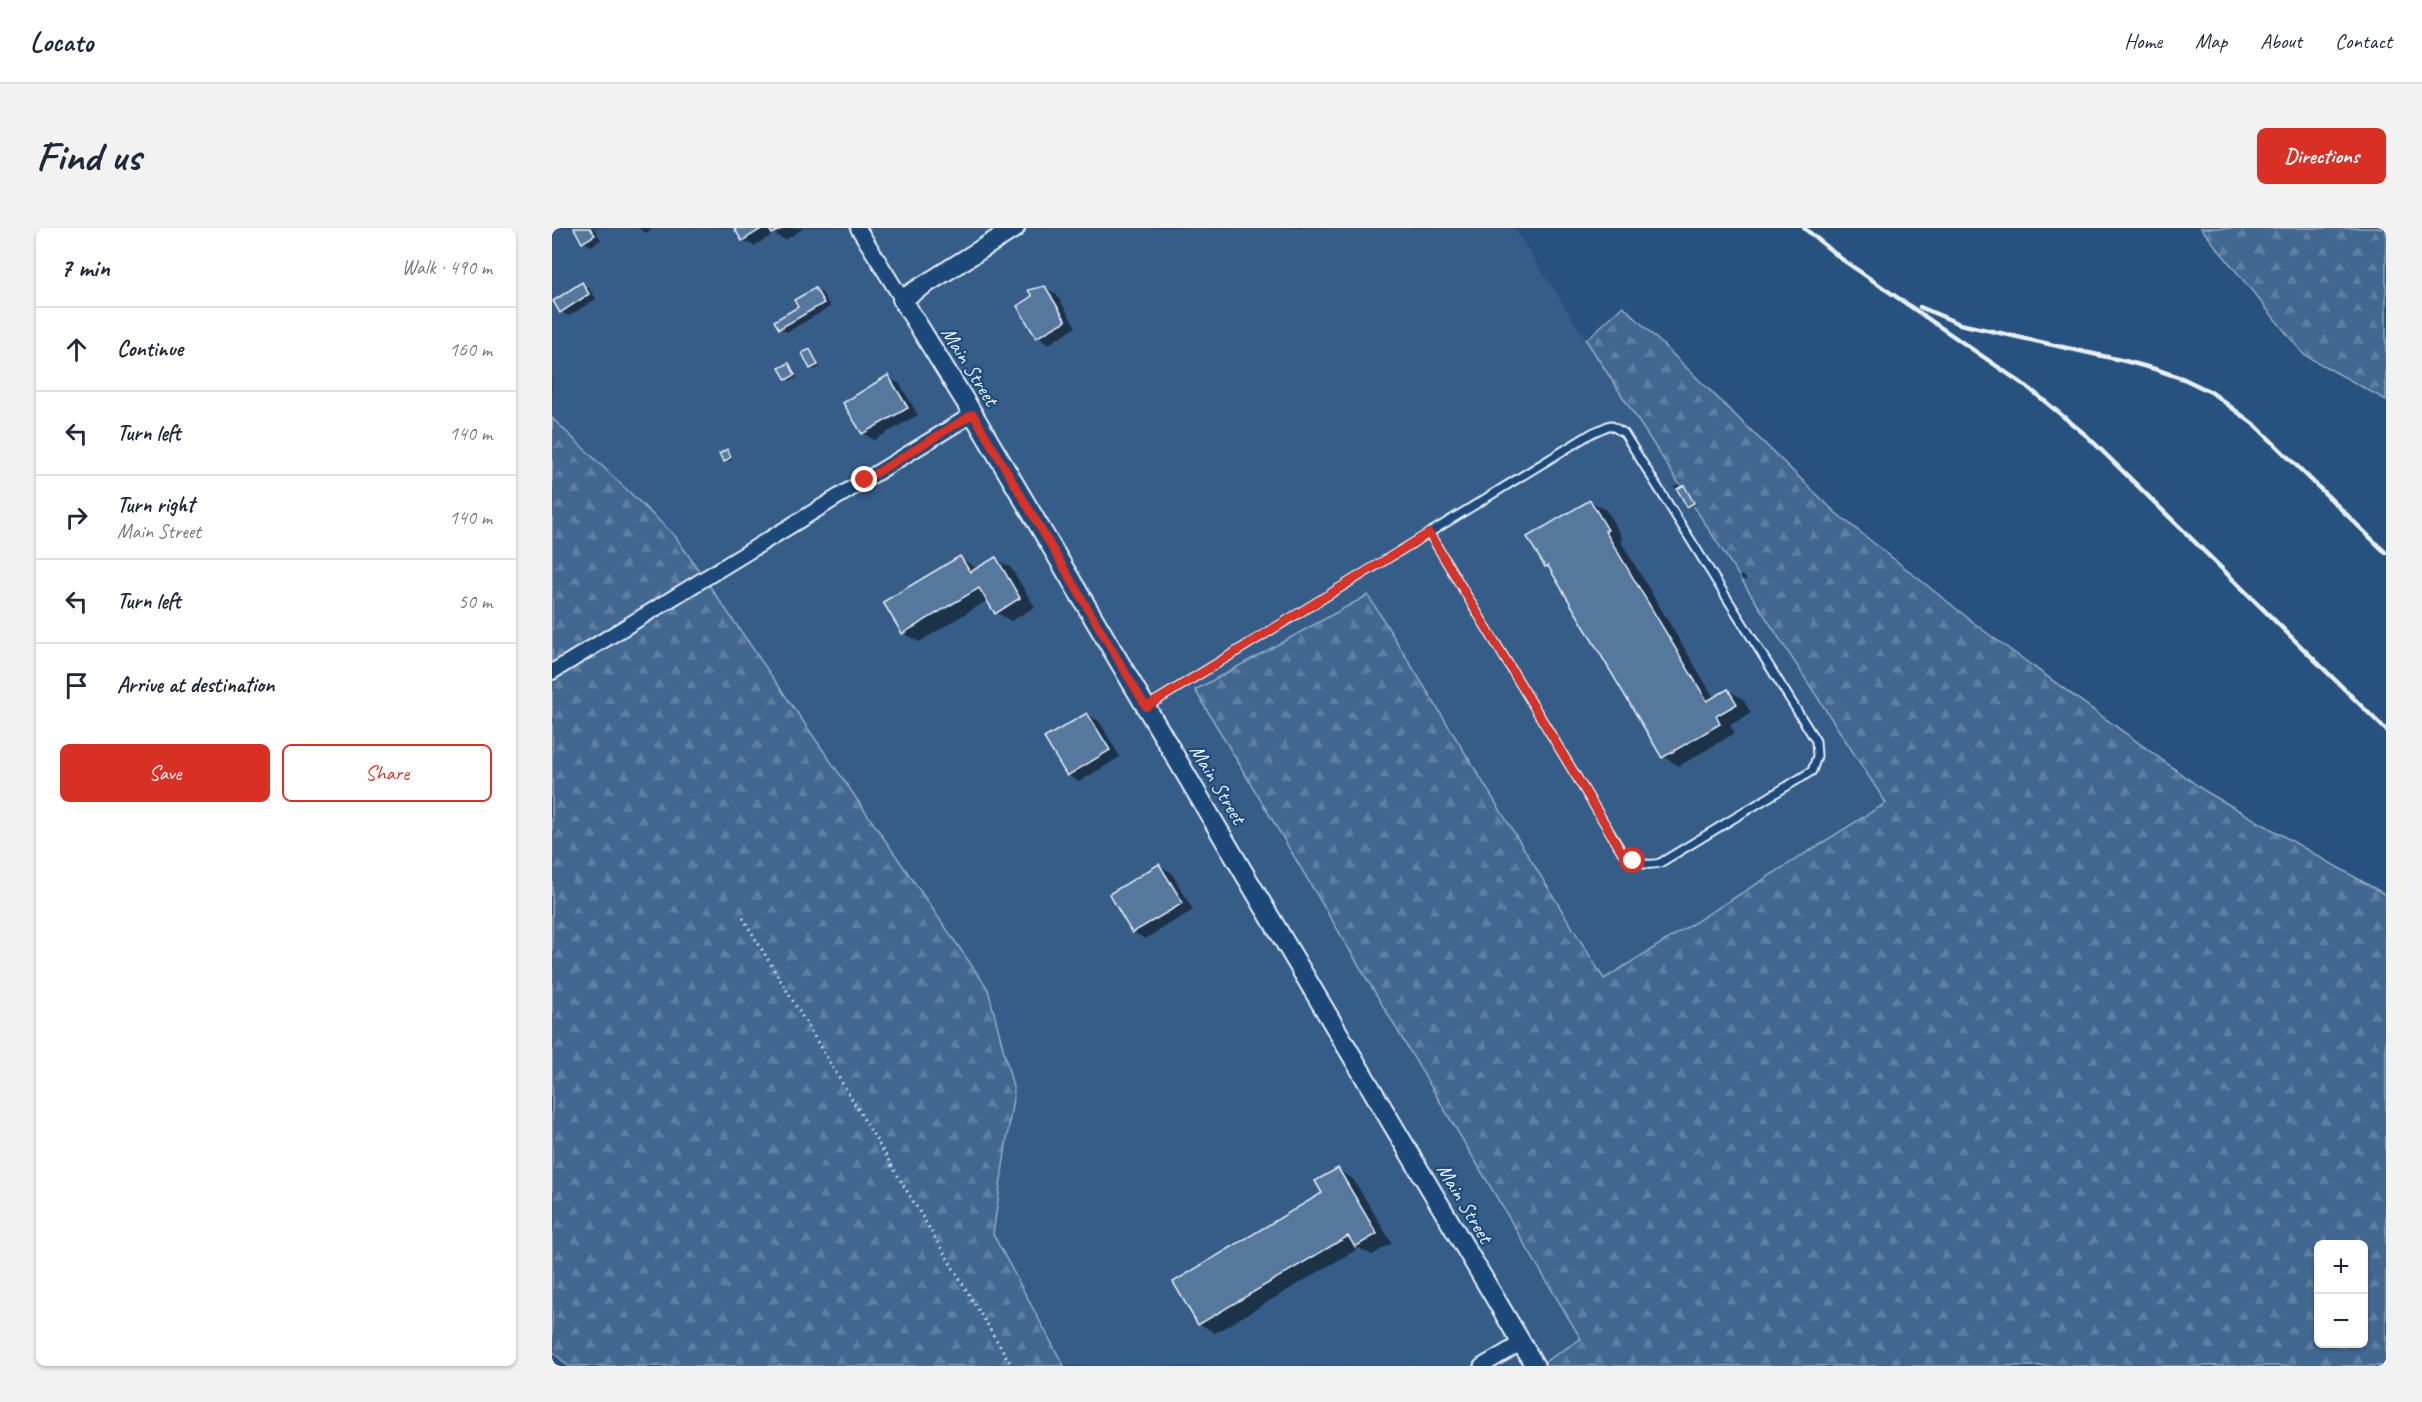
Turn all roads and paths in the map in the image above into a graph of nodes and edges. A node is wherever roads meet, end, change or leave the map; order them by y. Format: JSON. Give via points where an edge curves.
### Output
{"nodes":[{"id":1,"x":858,"y":228,"type":"edge"},
{"id":2,"x":1015,"y":228,"type":"edge"},
{"id":3,"x":902,"y":299,"type":"junction"},
{"id":4,"x":973,"y":414,"type":"junction"},
{"id":5,"x":1429,"y":533,"type":"junction"},
{"id":6,"x":552,"y":672,"type":"edge"},
{"id":7,"x":1146,"y":707,"type":"junction"},
{"id":8,"x":743,"y":918,"type":"dead end"},
{"id":9,"x":1521,"y":1342,"type":"junction"},
{"id":10,"x":1012,"y":1366,"type":"edge"},
{"id":11,"x":1482,"y":1366,"type":"edge"},
{"id":12,"x":1535,"y":1366,"type":"edge"}],
"edges":[{"from":1,"to":3,"type":"street","name":"Main Street"},
{"from":2,"to":3,"type":"street"},
{"from":3,"to":4,"type":"street","name":"Main Street"},
{"from":4,"to":6,"type":"street"},
{"from":4,"to":7,"type":"street","name":"Main Street"},
{"from":5,"to":5,"type":"lane","via":[[1592,433],[1610,425],[1624,433],[1816,741],[1812,771],[1659,863],[1647,866],[1633,861],[1622,852]]},
{"from":5,"to":7,"type":"lane"},
{"from":7,"to":9,"type":"street","name":"Main Street"},
{"from":8,"to":10,"type":"path"},
{"from":9,"to":11,"type":"street"},
{"from":9,"to":12,"type":"street","name":"Main Street"}]}
